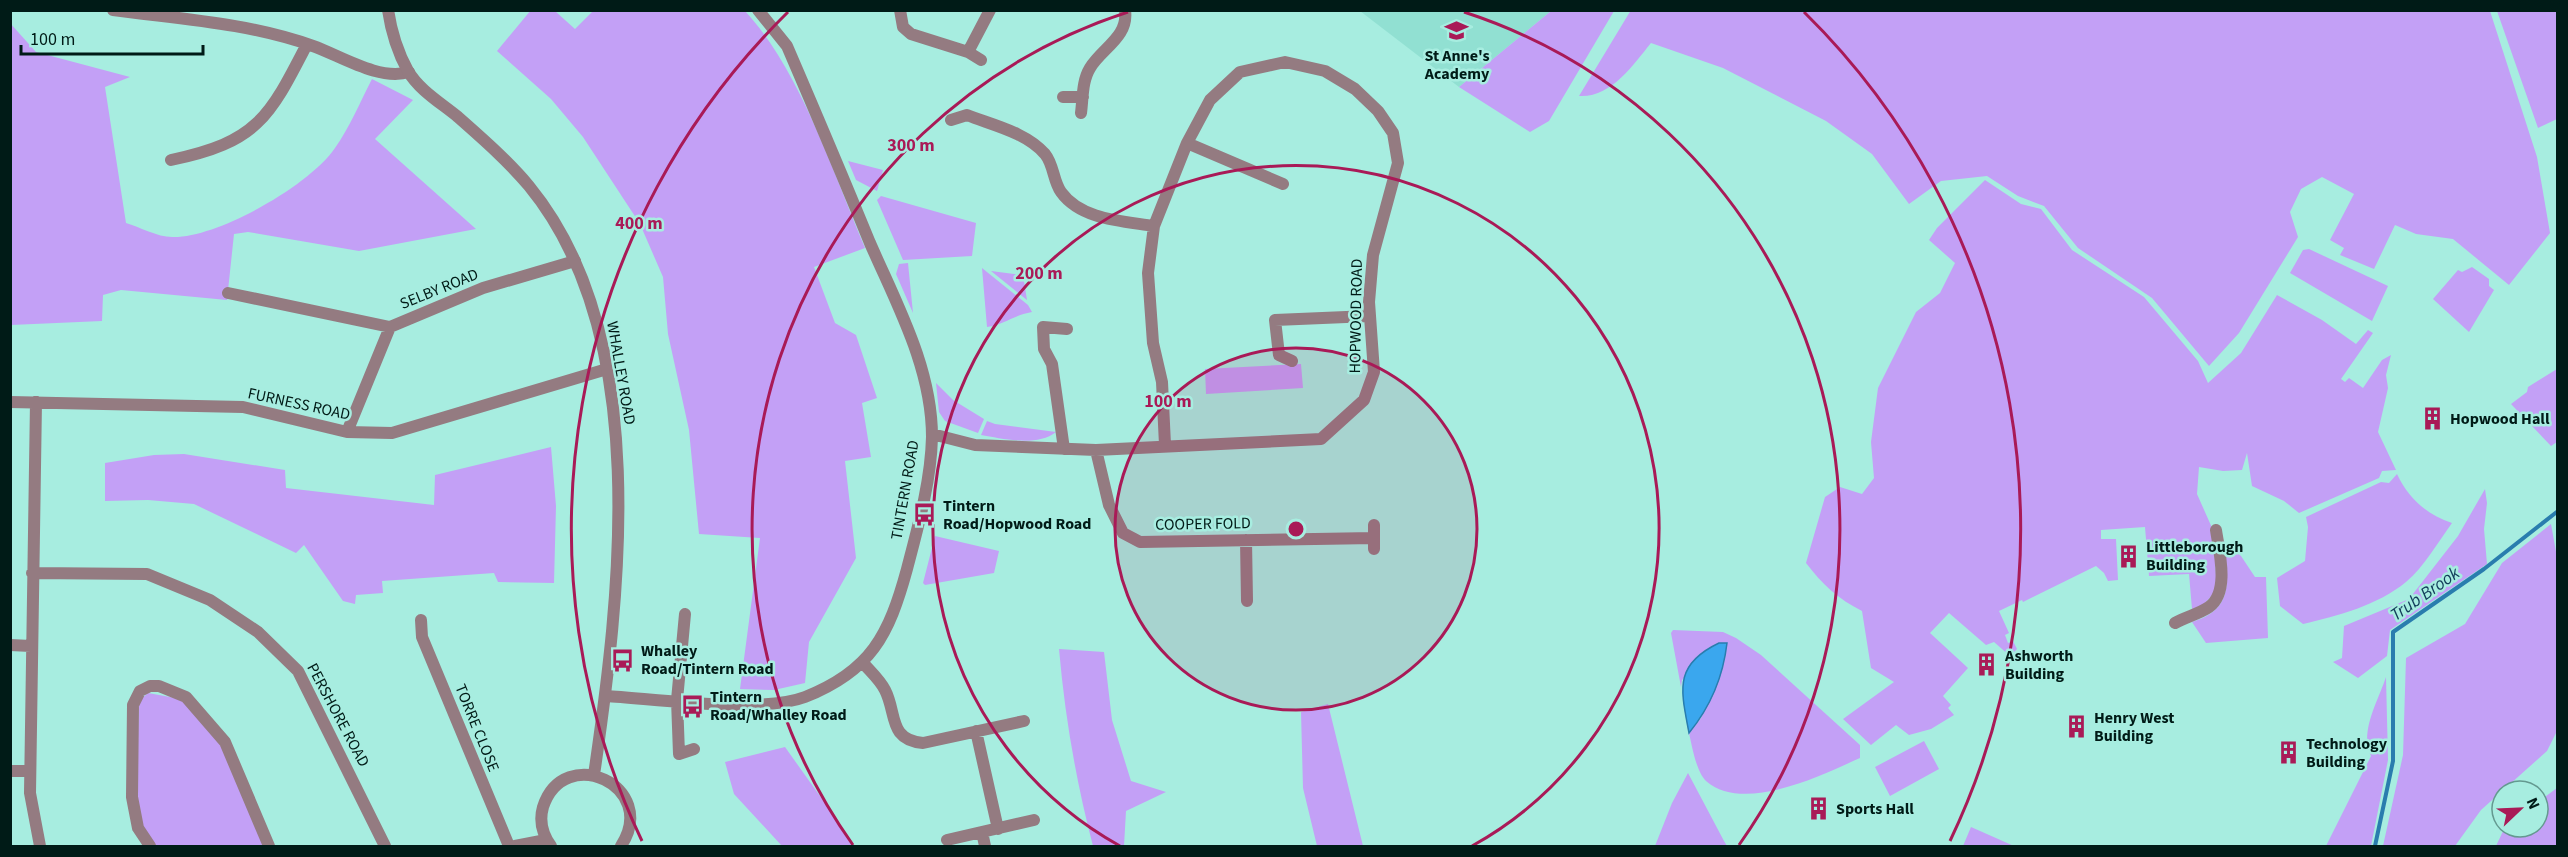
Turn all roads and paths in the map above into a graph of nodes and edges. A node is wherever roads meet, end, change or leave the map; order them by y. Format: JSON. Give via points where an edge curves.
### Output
{"nodes":[{"id":1,"x":113,"y":10,"type":"edge"},
{"id":2,"x":388,"y":10,"type":"edge"},
{"id":3,"x":758,"y":10,"type":"edge"},
{"id":4,"x":900,"y":10,"type":"edge"},
{"id":5,"x":990,"y":10,"type":"edge"},
{"id":6,"x":1125,"y":10,"type":"edge"},
{"id":7,"x":308,"y":44,"type":"junction"},
{"id":8,"x":968,"y":52,"type":"junction"},
{"id":9,"x":981,"y":60,"type":"dead end"},
{"id":10,"x":409,"y":72,"type":"junction"},
{"id":11,"x":1063,"y":96,"type":"dead end"},
{"id":12,"x":1083,"y":97,"type":"junction"},
{"id":13,"x":1082,"y":113,"type":"dead end"},
{"id":14,"x":951,"y":120,"type":"dead end"},
{"id":15,"x":1187,"y":143,"type":"junction"},
{"id":16,"x":171,"y":160,"type":"dead end"},
{"id":17,"x":1283,"y":184,"type":"dead end"},
{"id":18,"x":1154,"y":226,"type":"junction"},
{"id":19,"x":575,"y":261,"type":"junction"},
{"id":20,"x":228,"y":292,"type":"dead end"},
{"id":21,"x":1370,"y":316,"type":"junction"},
{"id":22,"x":390,"y":327,"type":"junction"},
{"id":23,"x":1067,"y":328,"type":"dead end"},
{"id":24,"x":1292,"y":361,"type":"dead end"},
{"id":25,"x":607,"y":369,"type":"junction"},
{"id":26,"x":10,"y":402,"type":"edge"},
{"id":27,"x":36,"y":402,"type":"junction"},
{"id":28,"x":347,"y":432,"type":"junction"},
{"id":29,"x":932,"y":434,"type":"junction"},
{"id":30,"x":1165,"y":445,"type":"junction"},
{"id":31,"x":1064,"y":448,"type":"junction"},
{"id":32,"x":1096,"y":450,"type":"junction"},
{"id":33,"x":1374,"y":525,"type":"dead end"},
{"id":34,"x":2216,"y":530,"type":"dead end"},
{"id":35,"x":1246,"y":540,"type":"junction"},
{"id":36,"x":32,"y":573,"type":"junction"},
{"id":37,"x":1247,"y":601,"type":"dead end"},
{"id":38,"x":685,"y":614,"type":"dead end"},
{"id":39,"x":421,"y":620,"type":"dead end"},
{"id":40,"x":2175,"y":623,"type":"dead end"},
{"id":41,"x":10,"y":645,"type":"edge"},
{"id":42,"x":32,"y":646,"type":"junction"},
{"id":43,"x":864,"y":664,"type":"junction"},
{"id":44,"x":606,"y":696,"type":"junction"},
{"id":45,"x":677,"y":700,"type":"junction"},
{"id":46,"x":1024,"y":721,"type":"dead end"},
{"id":47,"x":976,"y":731,"type":"junction"},
{"id":48,"x":694,"y":749,"type":"dead end"},
{"id":49,"x":10,"y":771,"type":"edge"},
{"id":50,"x":30,"y":771,"type":"junction"},
{"id":51,"x":594,"y":775,"type":"junction"},
{"id":52,"x":1034,"y":820,"type":"dead end"},
{"id":53,"x":998,"y":829,"type":"junction"},
{"id":54,"x":982,"y":832,"type":"junction"},
{"id":55,"x":947,"y":840,"type":"dead end"},
{"id":56,"x":549,"y":843,"type":"edge"},
{"id":57,"x":40,"y":846,"type":"edge"},
{"id":58,"x":150,"y":846,"type":"edge"},
{"id":59,"x":269,"y":846,"type":"edge"},
{"id":60,"x":385,"y":846,"type":"edge"},
{"id":61,"x":509,"y":846,"type":"edge"},
{"id":62,"x":514,"y":846,"type":"edge"},
{"id":63,"x":621,"y":846,"type":"edge"},
{"id":64,"x":985,"y":846,"type":"edge"}],
"edges":[{"from":1,"to":7,"type":"street","via":[[254,29]]},
{"from":2,"to":10,"type":"street","name":"WHALLEY ROAD"},
{"from":3,"to":29,"type":"street","name":"TINTERN ROAD","via":[[787,46],[918,356]]},
{"from":4,"to":8,"type":"street","via":[[903,27],[912,34]]},
{"from":5,"to":8,"type":"street"},
{"from":6,"to":12,"type":"street","via":[[1121,32],[1090,66]]},
{"from":7,"to":10,"type":"street","via":[[369,69],[396,75]]},
{"from":7,"to":16,"type":"street","via":[[276,104],[240,138],[207,152]]},
{"from":8,"to":9,"type":"street"},
{"from":10,"to":19,"type":"street","name":"WHALLEY ROAD","via":[[428,93],[493,147],[530,187],[555,222]]},
{"from":11,"to":12,"type":"street"},
{"from":12,"to":13,"type":"street"},
{"from":14,"to":18,"type":"street","via":[[967,115],[1029,141],[1044,153],[1059,191],[1095,216]]},
{"from":15,"to":17,"type":"street"},
{"from":15,"to":18,"type":"street","name":"HOPWOOD ROAD"},
{"from":15,"to":21,"type":"street","name":"HOPWOOD ROAD","via":[[1210,100],[1240,72],[1287,57],[1325,71],[1355,89],[1378,111],[1393,133],[1398,163],[1373,255]]},
{"from":18,"to":30,"type":"street","name":"HOPWOOD ROAD","via":[[1148,273],[1162,382]]},
{"from":19,"to":22,"type":"street","name":"SELBY ROAD","via":[[483,288]]},
{"from":19,"to":25,"type":"street","name":"WHALLEY ROAD","via":[[596,321]]},
{"from":20,"to":22,"type":"street"},
{"from":21,"to":24,"type":"street","via":[[1275,320],[1279,355]]},
{"from":21,"to":30,"type":"street","name":"HOPWOOD ROAD","via":[[1374,372],[1364,400],[1320,439]]},
{"from":22,"to":28,"type":"street","name":"SELBY ROAD"},
{"from":23,"to":31,"type":"street","via":[[1043,327]]},
{"from":25,"to":28,"type":"street","name":"FURNESS ROAD","via":[[392,433]]},
{"from":25,"to":44,"type":"street","name":"WHALLEY ROAD","via":[[617,450],[618,541]]},
{"from":26,"to":27,"type":"street","name":"FURNESS ROAD"},
{"from":27,"to":28,"type":"street","name":"FURNESS ROAD","via":[[243,407]]},
{"from":27,"to":36,"type":"street"},
{"from":29,"to":31,"type":"street","name":"HOPWOOD ROAD","via":[[975,445]]},
{"from":29,"to":43,"type":"street","name":"TINTERN ROAD","via":[[917,530],[900,592],[885,631]]},
{"from":30,"to":32,"type":"street","name":"HOPWOOD ROAD"},
{"from":31,"to":32,"type":"street","name":"HOPWOOD ROAD"},
{"from":32,"to":35,"type":"street","name":"COOPER FOLD","via":[[1109,506],[1123,533],[1140,542]]},
{"from":33,"to":35,"type":"street","name":"COOPER FOLD","via":[[1374,544]]},
{"from":34,"to":40,"type":"street","via":[[2221,574],[2216,598],[2208,608]]},
{"from":35,"to":37,"type":"street"},
{"from":36,"to":42,"type":"street"},
{"from":36,"to":60,"type":"street","name":"PERSHORE ROAD","via":[[147,574],[210,600],[258,632],[298,671]]},
{"from":38,"to":45,"type":"street"},
{"from":39,"to":61,"type":"street","name":"TORRE CLOSE","via":[[422,637]]},
{"from":41,"to":42,"type":"street"},
{"from":42,"to":50,"type":"street"},
{"from":43,"to":45,"type":"street","name":"TINTERN ROAD","via":[[803,698],[767,705]]},
{"from":43,"to":47,"type":"street","via":[[883,686],[904,738],[923,742]]},
{"from":44,"to":45,"type":"street","name":"TINTERN ROAD"},
{"from":44,"to":51,"type":"street","name":"WHALLEY ROAD"},
{"from":45,"to":48,"type":"street","via":[[679,754]]},
{"from":46,"to":47,"type":"street"},
{"from":47,"to":53,"type":"street"},
{"from":49,"to":50,"type":"street"},
{"from":50,"to":57,"type":"street"},
{"from":51,"to":56,"type":"street","via":[[566,779],[550,793],[542,812],[542,827]]},
{"from":51,"to":63,"type":"street","via":[[618,787],[626,798],[631,825]]},
{"from":52,"to":53,"type":"street"},
{"from":53,"to":54,"type":"street"},
{"from":54,"to":55,"type":"street"},
{"from":54,"to":64,"type":"street"},
{"from":56,"to":62,"type":"street"},
{"from":58,"to":59,"type":"street","via":[[138,828],[132,797],[133,705],[140,691],[159,686],[186,697],[225,742]]}]}
